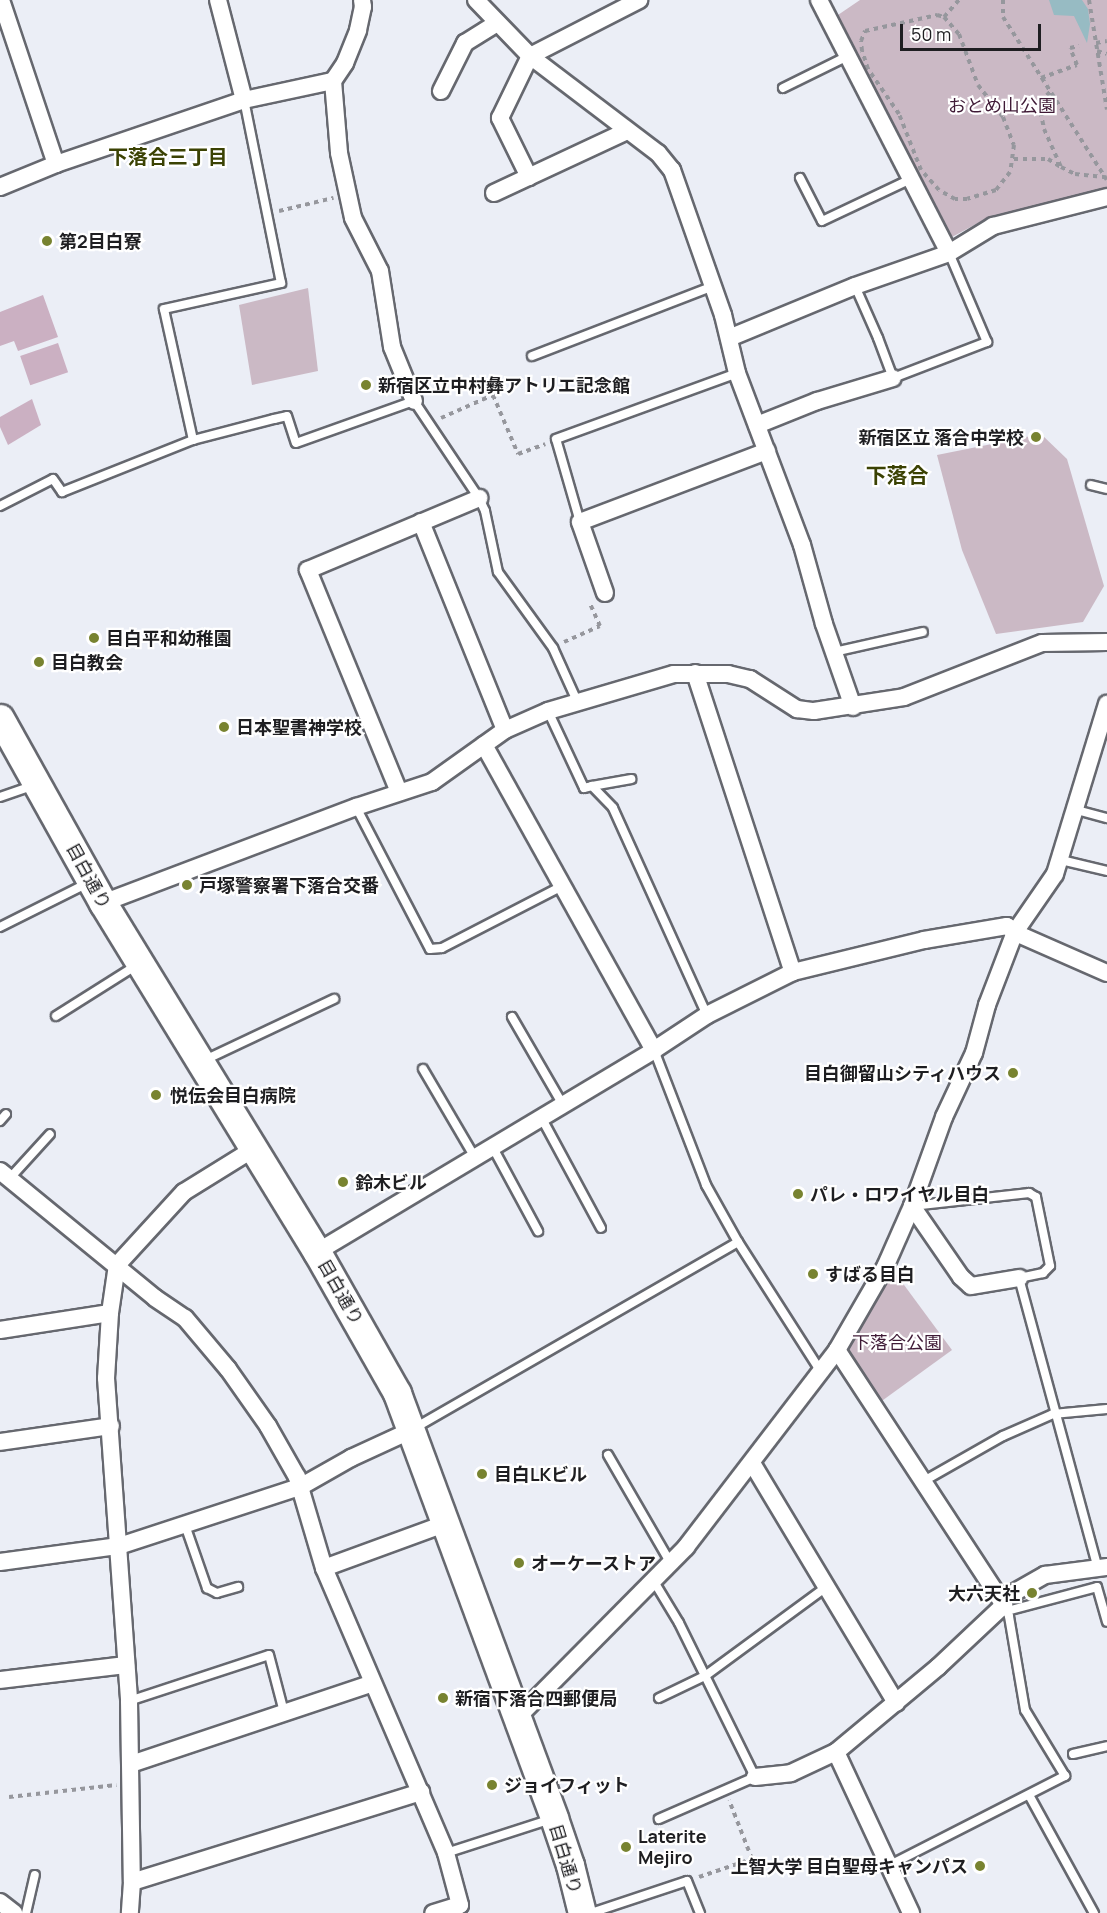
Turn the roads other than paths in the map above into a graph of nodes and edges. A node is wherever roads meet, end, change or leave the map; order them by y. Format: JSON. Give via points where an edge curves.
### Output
{"nodes":[{"id":1,"x":1,"y":0,"type":"edge"},
{"id":2,"x":218,"y":0,"type":"edge"},
{"id":3,"x":362,"y":0,"type":"edge"},
{"id":4,"x":476,"y":0,"type":"edge"},
{"id":5,"x":639,"y":0,"type":"edge"},
{"id":6,"x":819,"y":0,"type":"edge"},
{"id":7,"x":497,"y":23,"type":"junction"},
{"id":8,"x":530,"y":56,"type":"junction"},
{"id":9,"x":848,"y":56,"type":"junction"},
{"id":10,"x":333,"y":81,"type":"junction"},
{"id":11,"x":783,"y":88,"type":"dead end"},
{"id":12,"x":441,"y":91,"type":"dead end"},
{"id":13,"x":244,"y":100,"type":"junction"},
{"id":14,"x":627,"y":131,"type":"junction"},
{"id":15,"x":56,"y":164,"type":"junction"},
{"id":16,"x":529,"y":177,"type":"junction"},
{"id":17,"x":800,"y":178,"type":"dead end"},
{"id":18,"x":911,"y":179,"type":"junction"},
{"id":19,"x":0,"y":187,"type":"edge"},
{"id":20,"x":494,"y":193,"type":"dead end"},
{"id":21,"x":1107,"y":197,"type":"edge"},
{"id":22,"x":949,"y":253,"type":"junction"},
{"id":23,"x":713,"y":286,"type":"junction"},
{"id":24,"x":855,"y":286,"type":"junction"},
{"id":25,"x":729,"y":338,"type":"junction"},
{"id":26,"x":532,"y":356,"type":"dead end"},
{"id":27,"x":737,"y":373,"type":"junction"},
{"id":28,"x":893,"y":378,"type":"junction"},
{"id":29,"x":414,"y":401,"type":"junction"},
{"id":30,"x":757,"y":425,"type":"junction"},
{"id":31,"x":193,"y":440,"type":"junction"},
{"id":32,"x":767,"y":451,"type":"junction"},
{"id":33,"x":1090,"y":484,"type":"dead end"},
{"id":34,"x":1107,"y":489,"type":"edge"},
{"id":35,"x":479,"y":498,"type":"junction"},
{"id":36,"x":0,"y":506,"type":"edge"},
{"id":37,"x":421,"y":522,"type":"junction"},
{"id":38,"x":580,"y":522,"type":"junction"},
{"id":39,"x":605,"y":593,"type":"dead end"},
{"id":40,"x":923,"y":632,"type":"dead end"},
{"id":41,"x":1107,"y":642,"type":"edge"},
{"id":42,"x":834,"y":652,"type":"junction"},
{"id":43,"x":695,"y":673,"type":"junction"},
{"id":44,"x":577,"y":701,"type":"junction"},
{"id":45,"x":1107,"y":704,"type":"edge"},
{"id":46,"x":853,"y":707,"type":"junction"},
{"id":47,"x":548,"y":711,"type":"junction"},
{"id":48,"x":0,"y":718,"type":"edge"},
{"id":49,"x":505,"y":730,"type":"junction"},
{"id":50,"x":484,"y":745,"type":"junction"},
{"id":51,"x":631,"y":779,"type":"dead end"},
{"id":52,"x":37,"y":784,"type":"junction"},
{"id":53,"x":592,"y":786,"type":"junction"},
{"id":54,"x":399,"y":792,"type":"junction"},
{"id":55,"x":0,"y":796,"type":"edge"},
{"id":56,"x":356,"y":807,"type":"junction"},
{"id":57,"x":1073,"y":809,"type":"junction"},
{"id":58,"x":1107,"y":818,"type":"edge"},
{"id":59,"x":1061,"y":860,"type":"junction"},
{"id":60,"x":1107,"y":871,"type":"edge"},
{"id":61,"x":562,"y":886,"type":"junction"},
{"id":62,"x":97,"y":892,"type":"junction"},
{"id":63,"x":0,"y":927,"type":"edge"},
{"id":64,"x":1015,"y":932,"type":"junction"},
{"id":65,"x":140,"y":964,"type":"junction"},
{"id":66,"x":793,"y":972,"type":"junction"},
{"id":67,"x":1107,"y":973,"type":"edge"},
{"id":68,"x":334,"y":999,"type":"dead end"},
{"id":69,"x":707,"y":1015,"type":"junction"},
{"id":70,"x":56,"y":1016,"type":"dead end"},
{"id":71,"x":512,"y":1017,"type":"dead end"},
{"id":72,"x":654,"y":1050,"type":"junction"},
{"id":73,"x":201,"y":1062,"type":"junction"},
{"id":74,"x":423,"y":1069,"type":"dead end"},
{"id":75,"x":562,"y":1104,"type":"junction"},
{"id":76,"x":6,"y":1114,"type":"dead end"},
{"id":77,"x":541,"y":1117,"type":"junction"},
{"id":78,"x":0,"y":1121,"type":"edge"},
{"id":79,"x":50,"y":1134,"type":"dead end"},
{"id":80,"x":491,"y":1146,"type":"junction"},
{"id":81,"x":255,"y":1148,"type":"junction"},
{"id":82,"x":474,"y":1156,"type":"junction"},
{"id":83,"x":5,"y":1174,"type":"edge"},
{"id":84,"x":912,"y":1206,"type":"junction"},
{"id":85,"x":601,"y":1228,"type":"dead end"},
{"id":86,"x":538,"y":1231,"type":"dead end"},
{"id":87,"x":738,"y":1242,"type":"junction"},
{"id":88,"x":317,"y":1252,"type":"junction"},
{"id":89,"x":117,"y":1265,"type":"junction"},
{"id":90,"x":1019,"y":1278,"type":"junction"},
{"id":91,"x":110,"y":1313,"type":"junction"},
{"id":92,"x":0,"y":1330,"type":"edge"},
{"id":93,"x":837,"y":1350,"type":"junction"},
{"id":94,"x":822,"y":1372,"type":"junction"},
{"id":95,"x":1107,"y":1409,"type":"edge"},
{"id":96,"x":1056,"y":1414,"type":"junction"},
{"id":97,"x":111,"y":1426,"type":"junction"},
{"id":98,"x":412,"y":1430,"type":"junction"},
{"id":99,"x":0,"y":1442,"type":"edge"},
{"id":100,"x":608,"y":1455,"type":"dead end"},
{"id":101,"x":752,"y":1463,"type":"junction"},
{"id":102,"x":921,"y":1482,"type":"junction"},
{"id":103,"x":300,"y":1487,"type":"junction"},
{"id":104,"x":447,"y":1523,"type":"junction"},
{"id":105,"x":185,"y":1525,"type":"junction"},
{"id":106,"x":120,"y":1546,"type":"junction"},
{"id":107,"x":0,"y":1562,"type":"edge"},
{"id":108,"x":670,"y":1562,"type":"junction"},
{"id":109,"x":1103,"y":1567,"type":"edge"},
{"id":110,"x":324,"y":1568,"type":"junction"},
{"id":111,"x":653,"y":1580,"type":"junction"},
{"id":112,"x":238,"y":1587,"type":"dead end"},
{"id":113,"x":826,"y":1587,"type":"junction"},
{"id":114,"x":1004,"y":1605,"type":"junction"},
{"id":115,"x":1107,"y":1622,"type":"edge"},
{"id":116,"x":126,"y":1665,"type":"junction"},
{"id":117,"x":705,"y":1676,"type":"junction"},
{"id":118,"x":0,"y":1680,"type":"edge"},
{"id":119,"x":373,"y":1683,"type":"junction"},
{"id":120,"x":659,"y":1698,"type":"dead end"},
{"id":121,"x":129,"y":1701,"type":"junction"},
{"id":122,"x":896,"y":1703,"type":"junction"},
{"id":123,"x":284,"y":1712,"type":"junction"},
{"id":124,"x":516,"y":1719,"type":"junction"},
{"id":125,"x":1107,"y":1746,"type":"edge"},
{"id":126,"x":836,"y":1752,"type":"junction"},
{"id":127,"x":1073,"y":1754,"type":"dead end"},
{"id":128,"x":131,"y":1764,"type":"junction"},
{"id":129,"x":755,"y":1777,"type":"junction"},
{"id":130,"x":421,"y":1792,"type":"junction"},
{"id":131,"x":1029,"y":1795,"type":"junction"},
{"id":132,"x":554,"y":1818,"type":"junction"},
{"id":133,"x":659,"y":1819,"type":"dead end"},
{"id":134,"x":446,"y":1853,"type":"junction"},
{"id":135,"x":887,"y":1866,"type":"junction"},
{"id":136,"x":35,"y":1875,"type":"dead end"},
{"id":137,"x":132,"y":1882,"type":"junction"},
{"id":138,"x":0,"y":1902,"type":"edge"},
{"id":139,"x":14,"y":1913,"type":"edge"},
{"id":140,"x":26,"y":1913,"type":"edge"},
{"id":141,"x":130,"y":1913,"type":"edge"},
{"id":142,"x":433,"y":1913,"type":"edge"},
{"id":143,"x":582,"y":1913,"type":"edge"},
{"id":144,"x":591,"y":1913,"type":"edge"},
{"id":145,"x":700,"y":1913,"type":"edge"},
{"id":146,"x":911,"y":1913,"type":"edge"},
{"id":147,"x":1094,"y":1913,"type":"edge"}],
"edges":[{"from":1,"to":15,"type":"street"},
{"from":2,"to":13,"type":"street"},
{"from":3,"to":10,"type":"street","via":[[358,30]]},
{"from":4,"to":7,"type":"street"},
{"from":5,"to":8,"type":"street"},
{"from":6,"to":9,"type":"street"},
{"from":7,"to":8,"type":"street"},
{"from":7,"to":12,"type":"street","via":[[465,43]]},
{"from":8,"to":14,"type":"street"},
{"from":8,"to":16,"type":"street","via":[[500,118]]},
{"from":9,"to":11,"type":"lane"},
{"from":9,"to":18,"type":"street"},
{"from":10,"to":13,"type":"street"},
{"from":10,"to":29,"type":"street","via":[[339,153],[353,218],[380,271],[392,347]]},
{"from":13,"to":15,"type":"street"},
{"from":13,"to":31,"type":"lane","via":[[281,283],[164,309]]},
{"from":14,"to":16,"type":"street"},
{"from":14,"to":23,"type":"street","via":[[658,153],[672,170]]},
{"from":15,"to":19,"type":"street"},
{"from":16,"to":20,"type":"street"},
{"from":17,"to":18,"type":"lane","via":[[822,221]]},
{"from":18,"to":22,"type":"street"},
{"from":21,"to":22,"type":"street","via":[[993,226]]},
{"from":22,"to":24,"type":"street"},
{"from":22,"to":28,"type":"lane","via":[[987,342]]},
{"from":23,"to":25,"type":"street"},
{"from":23,"to":26,"type":"lane"},
{"from":24,"to":25,"type":"street"},
{"from":24,"to":28,"type":"lane"},
{"from":25,"to":27,"type":"street"},
{"from":27,"to":30,"type":"street"},
{"from":27,"to":38,"type":"lane","via":[[556,439]]},
{"from":28,"to":30,"type":"street"},
{"from":29,"to":31,"type":"lane","via":[[296,443],[287,416]]},
{"from":29,"to":35,"type":"lane"},
{"from":30,"to":32,"type":"street"},
{"from":31,"to":36,"type":"lane","via":[[62,492],[53,479]]},
{"from":32,"to":38,"type":"street"},
{"from":32,"to":42,"type":"street","via":[[802,545]]},
{"from":33,"to":34,"type":"lane"},
{"from":35,"to":37,"type":"street"},
{"from":35,"to":44,"type":"lane","via":[[498,572],[553,648]]},
{"from":37,"to":49,"type":"street"},
{"from":37,"to":54,"type":"street","via":[[308,570]]},
{"from":38,"to":39,"type":"street"},
{"from":40,"to":42,"type":"lane"},
{"from":41,"to":46,"type":"street","via":[[1042,643],[904,697]]},
{"from":42,"to":46,"type":"street"},
{"from":43,"to":44,"type":"street","via":[[674,674]]},
{"from":43,"to":46,"type":"street","via":[[750,679],[797,709]]},
{"from":43,"to":66,"type":"street"},
{"from":44,"to":47,"type":"street"},
{"from":45,"to":57,"type":"street"},
{"from":47,"to":49,"type":"street"},
{"from":47,"to":53,"type":"lane","via":[[584,788]]},
{"from":48,"to":52,"type":"main road","name":"目白通り"},
{"from":49,"to":50,"type":"street"},
{"from":50,"to":54,"type":"street","via":[[432,782]]},
{"from":50,"to":61,"type":"street"},
{"from":51,"to":53,"type":"lane"},
{"from":52,"to":55,"type":"lane"},
{"from":52,"to":62,"type":"main road","name":"目白通り"},
{"from":53,"to":69,"type":"lane","via":[[613,808]]},
{"from":54,"to":56,"type":"street"},
{"from":56,"to":61,"type":"lane","via":[[430,949],[442,948]]},
{"from":56,"to":62,"type":"street"},
{"from":57,"to":58,"type":"lane"},
{"from":57,"to":59,"type":"street"},
{"from":59,"to":60,"type":"lane"},
{"from":59,"to":64,"type":"street"},
{"from":61,"to":72,"type":"street"},
{"from":62,"to":63,"type":"lane"},
{"from":62,"to":65,"type":"main road","name":"目白通り"},
{"from":64,"to":66,"type":"street","via":[[1007,926],[924,940]]},
{"from":64,"to":67,"type":"street"},
{"from":64,"to":84,"type":"street","via":[[987,1005],[974,1053],[944,1118]]},
{"from":65,"to":70,"type":"lane"},
{"from":65,"to":73,"type":"main road","name":"目白通り"},
{"from":66,"to":69,"type":"street"},
{"from":68,"to":73,"type":"lane"},
{"from":69,"to":72,"type":"street"},
{"from":71,"to":75,"type":"lane"},
{"from":72,"to":75,"type":"street"},
{"from":72,"to":87,"type":"lane","via":[[706,1185]]},
{"from":73,"to":81,"type":"main road","name":"目白通り"},
{"from":74,"to":82,"type":"lane"},
{"from":75,"to":77,"type":"street"},
{"from":76,"to":78,"type":"lane"},
{"from":77,"to":80,"type":"street"},
{"from":77,"to":85,"type":"lane"},
{"from":79,"to":83,"type":"lane"},
{"from":80,"to":82,"type":"street"},
{"from":80,"to":86,"type":"lane"},
{"from":81,"to":88,"type":"main road","name":"目白通り"},
{"from":81,"to":89,"type":"street","via":[[184,1192]]},
{"from":82,"to":88,"type":"street"},
{"from":83,"to":89,"type":"street"},
{"from":84,"to":90,"type":"street","via":[[971,1286]]},
{"from":84,"to":90,"type":"lane","via":[[1029,1193],[1036,1197],[1050,1266],[1043,1273]]},
{"from":84,"to":93,"type":"street","via":[[886,1265]]},
{"from":87,"to":94,"type":"lane"},
{"from":87,"to":98,"type":"lane"},
{"from":88,"to":98,"type":"main road","name":"目白通り","via":[[382,1363]]},
{"from":89,"to":91,"type":"street"},
{"from":89,"to":103,"type":"street","via":[[185,1318],[228,1370],[268,1426]]},
{"from":90,"to":96,"type":"lane"},
{"from":91,"to":92,"type":"street"},
{"from":91,"to":97,"type":"street","via":[[106,1378]]},
{"from":93,"to":94,"type":"street"},
{"from":93,"to":102,"type":"street"},
{"from":94,"to":101,"type":"street"},
{"from":95,"to":96,"type":"lane"},
{"from":96,"to":102,"type":"lane","via":[[1003,1436]]},
{"from":96,"to":109,"type":"lane"},
{"from":97,"to":99,"type":"street"},
{"from":97,"to":106,"type":"street"},
{"from":98,"to":103,"type":"street"},
{"from":98,"to":104,"type":"main road","name":"目白通り"},
{"from":100,"to":108,"type":"lane"},
{"from":101,"to":108,"type":"street","via":[[713,1515]]},
{"from":101,"to":113,"type":"street"},
{"from":102,"to":114,"type":"street"},
{"from":103,"to":105,"type":"street"},
{"from":103,"to":110,"type":"street"},
{"from":104,"to":110,"type":"street"},
{"from":104,"to":124,"type":"main road","name":"目白通り"},
{"from":105,"to":106,"type":"street"},
{"from":105,"to":112,"type":"lane","via":[[207,1588],[217,1593]]},
{"from":106,"to":107,"type":"street"},
{"from":106,"to":116,"type":"street"},
{"from":108,"to":111,"type":"street"},
{"from":109,"to":114,"type":"street","via":[[1045,1575]]},
{"from":110,"to":119,"type":"street"},
{"from":111,"to":117,"type":"lane"},
{"from":111,"to":124,"type":"street"},
{"from":113,"to":117,"type":"lane"},
{"from":113,"to":122,"type":"street"},
{"from":114,"to":115,"type":"lane","via":[[1097,1587]]},
{"from":114,"to":122,"type":"street"},
{"from":114,"to":131,"type":"lane","via":[[1025,1710],[1065,1776]]},
{"from":116,"to":118,"type":"street"},
{"from":116,"to":121,"type":"street"},
{"from":117,"to":120,"type":"lane"},
{"from":117,"to":129,"type":"lane"},
{"from":119,"to":123,"type":"street"},
{"from":119,"to":130,"type":"street"},
{"from":121,"to":123,"type":"lane","via":[[269,1655]]},
{"from":121,"to":128,"type":"street"},
{"from":122,"to":126,"type":"street"},
{"from":123,"to":128,"type":"street"},
{"from":124,"to":132,"type":"main road","name":"目白通り"},
{"from":125,"to":127,"type":"lane"},
{"from":126,"to":129,"type":"street","via":[[791,1773]]},
{"from":126,"to":135,"type":"street"},
{"from":128,"to":137,"type":"street"},
{"from":129,"to":133,"type":"lane"},
{"from":130,"to":134,"type":"street"},
{"from":130,"to":137,"type":"street"},
{"from":131,"to":135,"type":"lane"},
{"from":131,"to":147,"type":"lane"},
{"from":132,"to":134,"type":"lane"},
{"from":132,"to":143,"type":"main road","name":"目白通り"},
{"from":134,"to":142,"type":"street","via":[[460,1905]]},
{"from":135,"to":146,"type":"street"},
{"from":136,"to":140,"type":"lane"},
{"from":137,"to":141,"type":"street"},
{"from":138,"to":139,"type":"street"},
{"from":144,"to":145,"type":"lane","via":[[687,1881]]}]}
